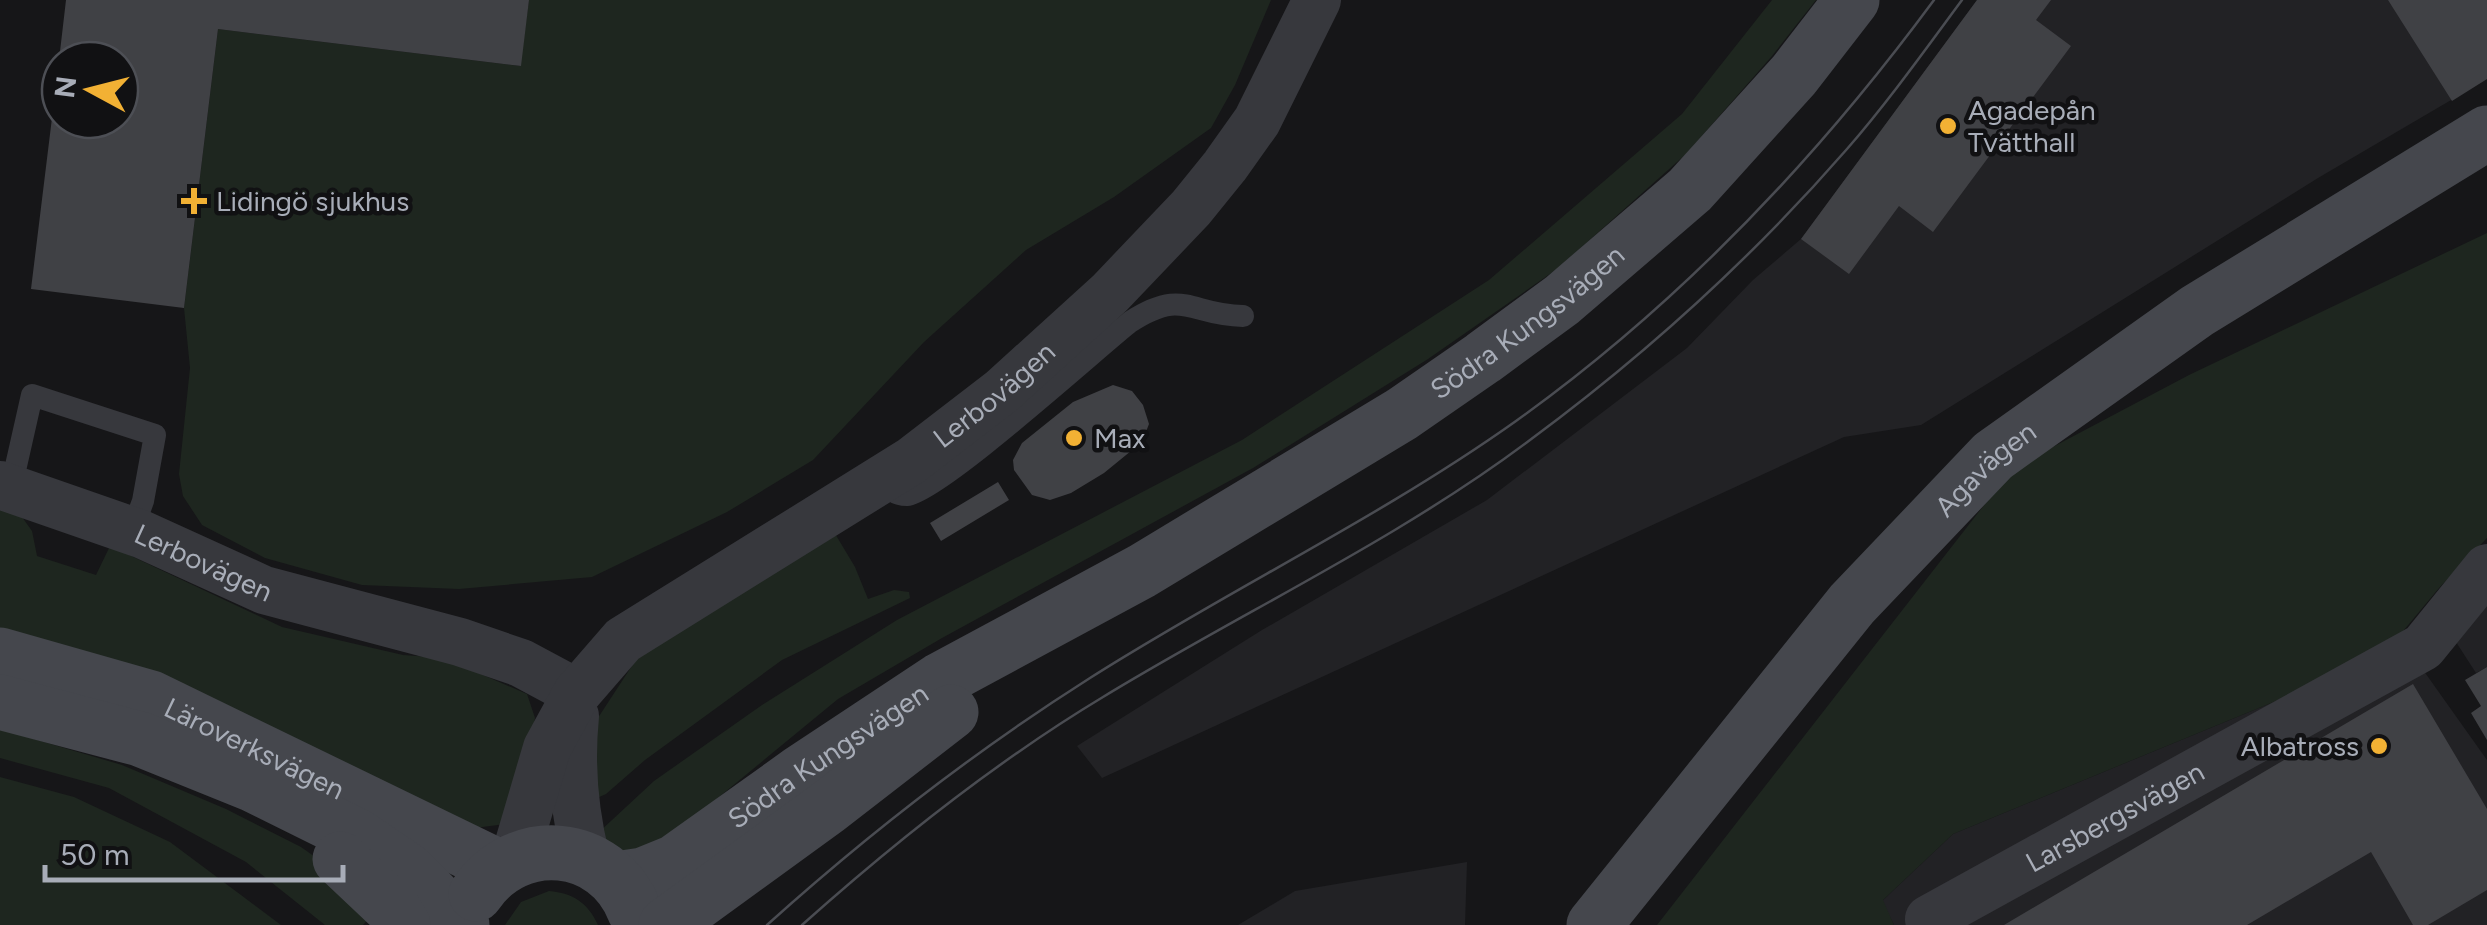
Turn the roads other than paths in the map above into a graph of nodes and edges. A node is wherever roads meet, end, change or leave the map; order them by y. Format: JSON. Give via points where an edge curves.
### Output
{"nodes":[{"id":1,"x":1317,"y":0,"type":"edge"},
{"id":2,"x":1852,"y":0,"type":"edge"},
{"id":3,"x":2487,"y":133,"type":"edge"},
{"id":4,"x":1243,"y":316,"type":"dead end"},
{"id":5,"x":881,"y":480,"type":"junction"},
{"id":6,"x":5,"y":487,"type":"edge"},
{"id":7,"x":132,"y":531,"type":"junction"},
{"id":8,"x":2487,"y":568,"type":"edge"},
{"id":9,"x":1142,"y":571,"type":"junction"},
{"id":10,"x":0,"y":655,"type":"edge"},
{"id":11,"x":577,"y":693,"type":"junction"},
{"id":12,"x":0,"y":702,"type":"edge"},
{"id":13,"x":254,"y":785,"type":"junction"},
{"id":14,"x":508,"y":864,"type":"junction"},
{"id":15,"x":614,"y":888,"type":"edge"},
{"id":16,"x":1929,"y":919,"type":"dead end"},
{"id":17,"x":404,"y":925,"type":"edge"},
{"id":18,"x":464,"y":925,"type":"edge"},
{"id":19,"x":666,"y":925,"type":"edge"},
{"id":20,"x":1594,"y":925,"type":"edge"}],
"edges":[{"from":1,"to":5,"type":"street","name":"Lerbovägen","via":[[1257,121],[1191,208],[1002,391]]},
{"from":2,"to":9,"type":"main road","name":"Södra Kungsvägen","via":[[1690,190],[1562,300],[1402,414]]},
{"from":3,"to":20,"type":"main road","name":"Agavägen","via":[[2198,311],[1993,456],[1852,604]]},
{"from":4,"to":5,"type":"lane","via":[[1180,303],[1151,308],[923,490],[900,494]]},
{"from":5,"to":11,"type":"street","name":"Lerbovägen","via":[[624,640]]},
{"from":6,"to":7,"type":"street","name":"Lerbovägen"},
{"from":6,"to":7,"type":"lane","via":[[32,396],[155,434]]},
{"from":7,"to":11,"type":"street","name":"Lerbovägen","via":[[264,590],[460,642]]},
{"from":8,"to":16,"type":"street","name":"Larsbergsvägen","via":[[2423,647]]},
{"from":9,"to":15,"type":"main road","name":"Södra Kungsvägen","via":[[940,680],[675,862]]},
{"from":9,"to":19,"type":"main road","name":"Södra Kungsvägen"},
{"from":10,"to":14,"type":"main road","name":"Läroverksvägen","via":[[151,698]]},
{"from":11,"to":14,"type":"street","name":"Lerbovägen","via":[[547,748]]},
{"from":11,"to":15,"type":"street","via":[[575,814]]},
{"from":12,"to":13,"type":"main road","name":"Läroverksvägen","via":[[140,739]]},
{"from":13,"to":17,"type":"main road","via":[[331,850]]},
{"from":13,"to":18,"type":"main road","name":"Läroverksvägen","via":[[357,836],[407,870]]},
{"from":14,"to":15,"type":"main road","name":"Södra Kungsvägen","via":[[552,852]]},
{"from":14,"to":18,"type":"main road","via":[[479,891]]}]}
